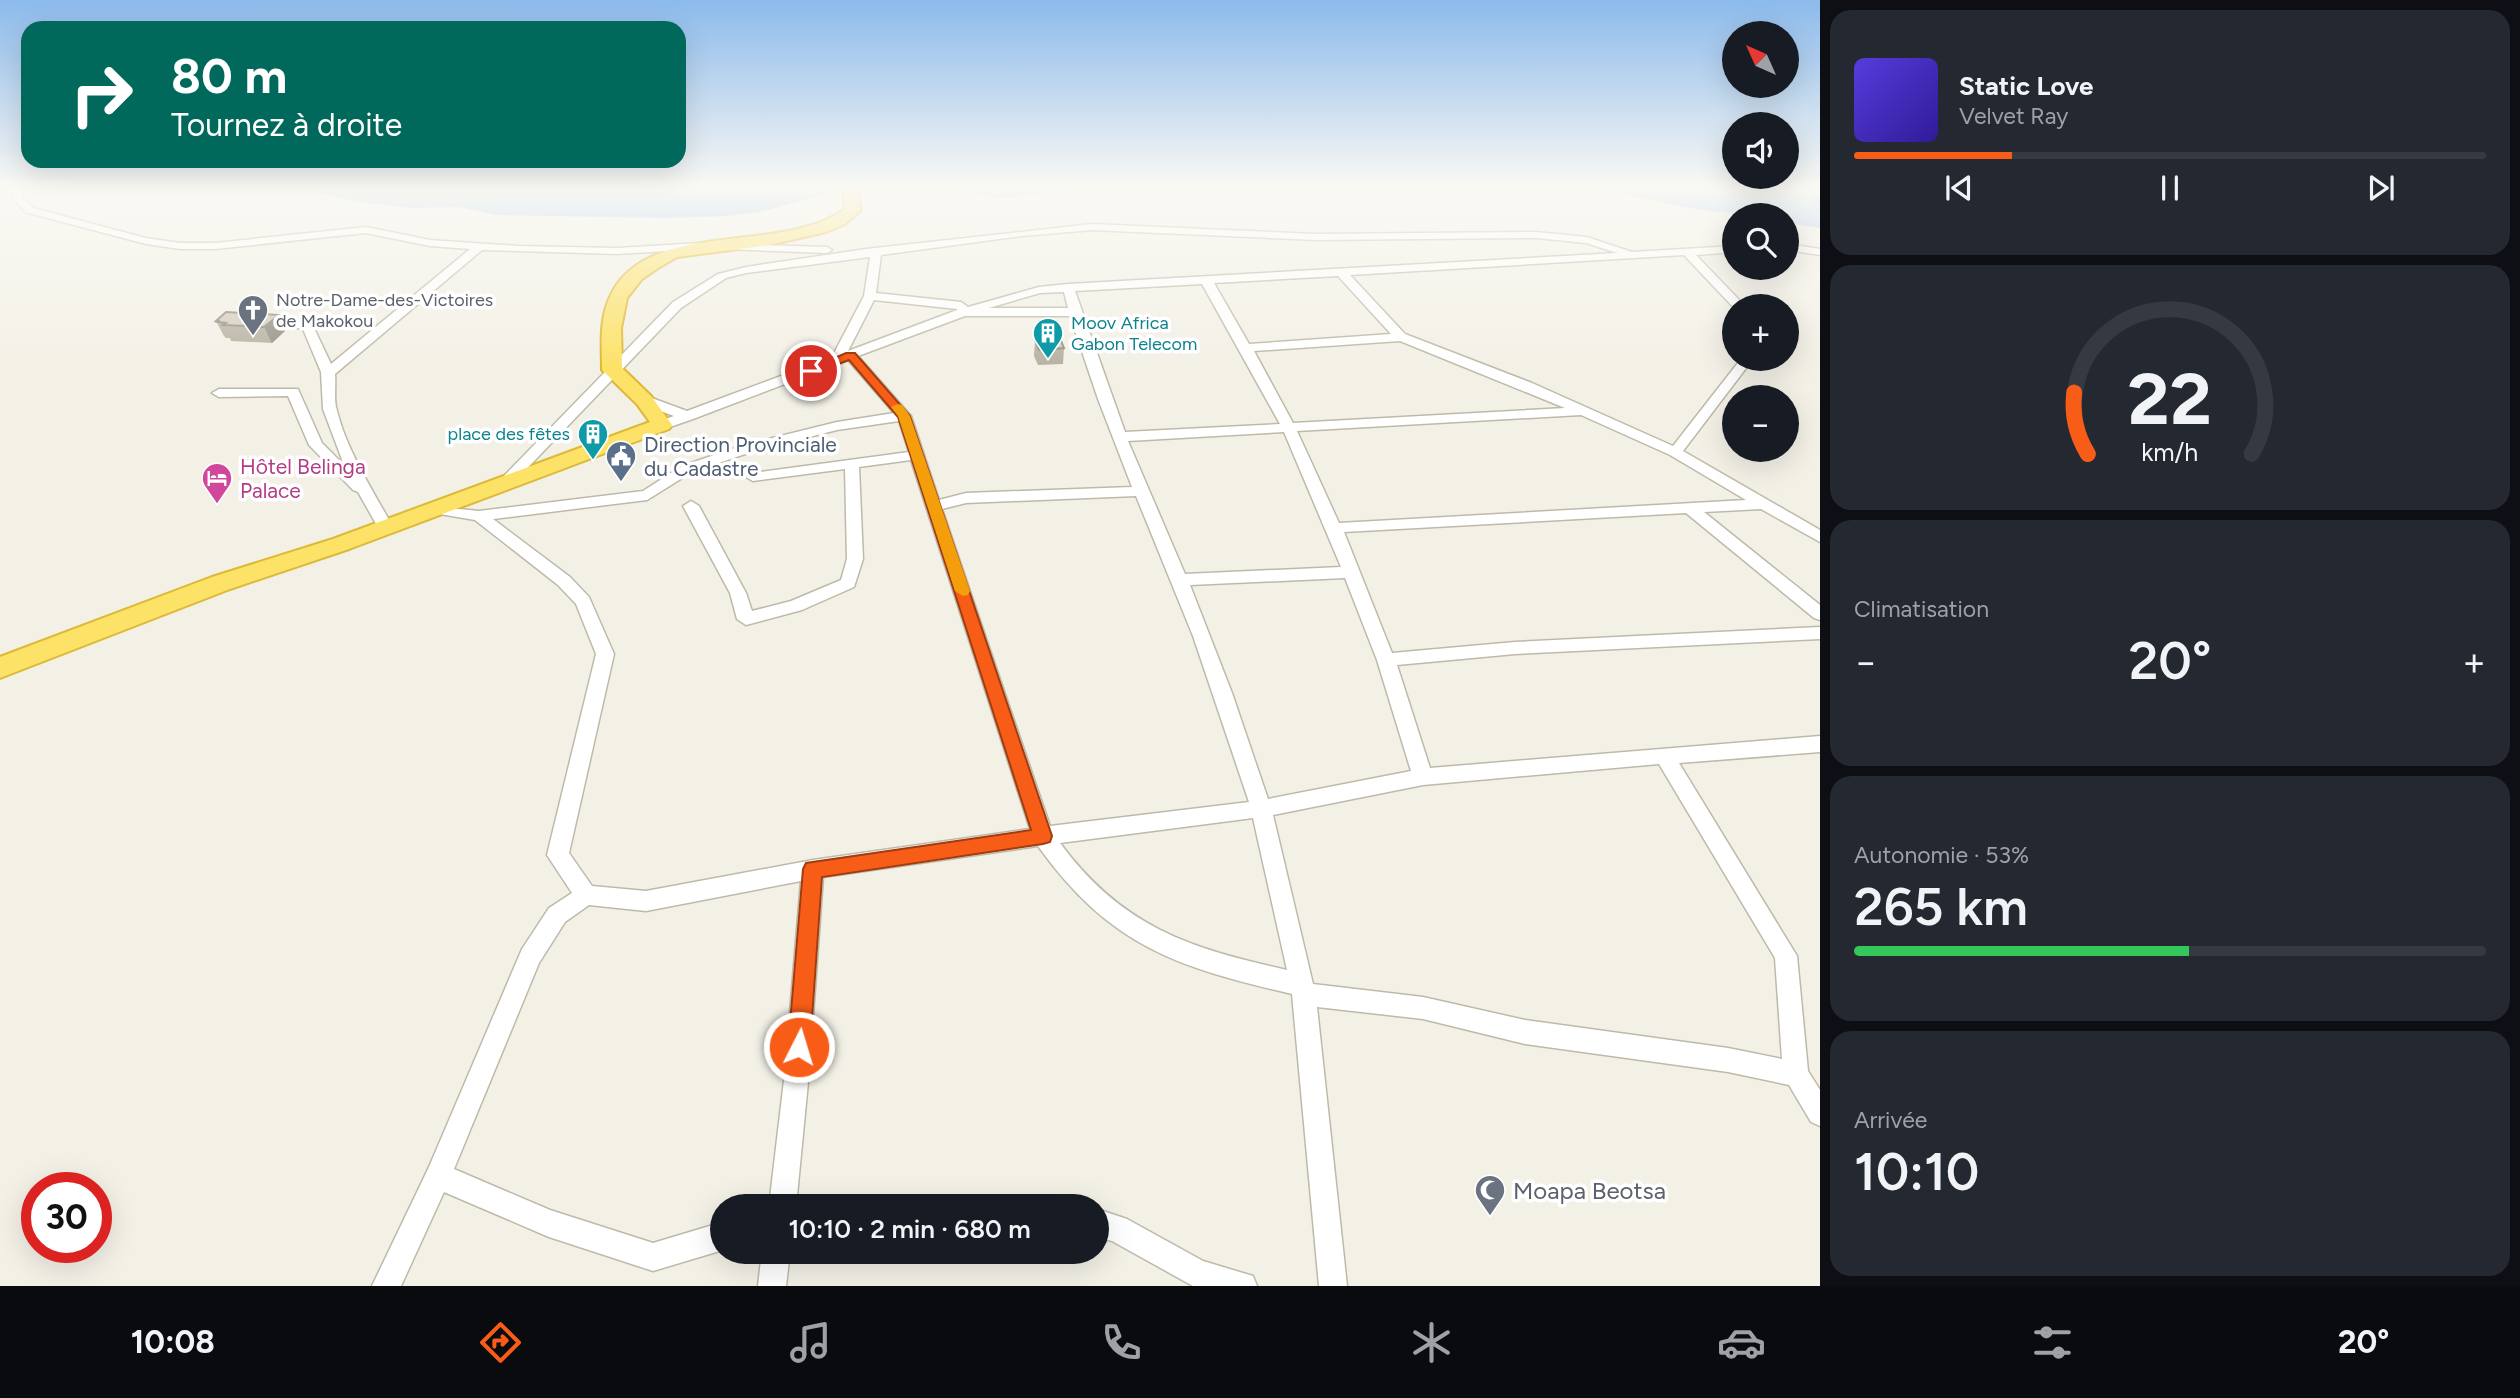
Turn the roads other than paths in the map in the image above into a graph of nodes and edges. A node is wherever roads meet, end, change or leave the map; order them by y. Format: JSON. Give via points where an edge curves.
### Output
{"nodes":[{"id":1,"x":467,"y":246,"type":"edge"},
{"id":2,"x":702,"y":246,"type":"junction"},
{"id":3,"x":928,"y":246,"type":"edge"},
{"id":4,"x":1608,"y":246,"type":"edge"},
{"id":5,"x":479,"y":247,"type":"junction"},
{"id":6,"x":1799,"y":249,"type":"edge"},
{"id":7,"x":1722,"y":250,"type":"edge"},
{"id":8,"x":1686,"y":251,"type":"junction"},
{"id":9,"x":876,"y":252,"type":"junction"},
{"id":10,"x":1820,"y":252,"type":"edge"},
{"id":11,"x":1633,"y":257,"type":"junction"},
{"id":12,"x":1342,"y":272,"type":"junction"},
{"id":13,"x":1206,"y":279,"type":"junction"},
{"id":14,"x":1068,"y":287,"type":"junction"},
{"id":15,"x":1727,"y":294,"type":"edge"},
{"id":16,"x":870,"y":296,"type":"junction"},
{"id":17,"x":964,"y":312,"type":"junction"},
{"id":18,"x":1075,"y":312,"type":"junction"},
{"id":19,"x":248,"y":322,"type":"edge"},
{"id":20,"x":1401,"y":337,"type":"junction"},
{"id":21,"x":1245,"y":348,"type":"junction"},
{"id":22,"x":843,"y":359,"type":"junction"},
{"id":23,"x":612,"y":370,"type":"junction"},
{"id":24,"x":1738,"y":371,"type":"edge"},
{"id":25,"x":329,"y":373,"type":"junction"},
{"id":26,"x":219,"y":393,"type":"dead end"},
{"id":27,"x":644,"y":400,"type":"junction"},
{"id":28,"x":1587,"y":411,"type":"junction"},
{"id":29,"x":688,"y":416,"type":"junction"},
{"id":30,"x":904,"y":416,"type":"junction"},
{"id":31,"x":662,"y":425,"type":"junction"},
{"id":32,"x":1288,"y":427,"type":"junction"},
{"id":33,"x":1119,"y":437,"type":"junction"},
{"id":34,"x":1675,"y":452,"type":"junction"},
{"id":35,"x":917,"y":455,"type":"junction"},
{"id":36,"x":852,"y":463,"type":"junction"},
{"id":37,"x":753,"y":477,"type":"dead end"},
{"id":38,"x":508,"y":480,"type":"junction"},
{"id":39,"x":1139,"y":491,"type":"junction"},
{"id":40,"x":368,"y":496,"type":"junction"},
{"id":41,"x":1762,"y":503,"type":"junction"},
{"id":42,"x":691,"y":506,"type":"dead end"},
{"id":43,"x":935,"y":506,"type":"junction"},
{"id":44,"x":1689,"y":508,"type":"junction"},
{"id":45,"x":433,"y":509,"type":"junction"},
{"id":46,"x":479,"y":516,"type":"junction"},
{"id":47,"x":385,"y":527,"type":"junction"},
{"id":48,"x":1334,"y":528,"type":"junction"},
{"id":49,"x":1820,"y":537,"type":"edge"},
{"id":50,"x":1351,"y":572,"type":"junction"},
{"id":51,"x":1179,"y":580,"type":"junction"},
{"id":52,"x":1820,"y":614,"type":"edge"},
{"id":53,"x":1820,"y":633,"type":"edge"},
{"id":54,"x":1385,"y":660,"type":"junction"},
{"id":55,"x":0,"y":668,"type":"edge"},
{"id":56,"x":1820,"y":744,"type":"edge"},
{"id":57,"x":1664,"y":755,"type":"junction"},
{"id":58,"x":1423,"y":777,"type":"junction"},
{"id":59,"x":1261,"y":808,"type":"junction"},
{"id":60,"x":1043,"y":836,"type":"junction"},
{"id":61,"x":813,"y":869,"type":"junction"},
{"id":62,"x":586,"y":895,"type":"junction"},
{"id":63,"x":1303,"y":990,"type":"junction"},
{"id":64,"x":1796,"y":1074,"type":"junction"},
{"id":65,"x":1820,"y":1113,"type":"edge"},
{"id":66,"x":438,"y":1176,"type":"junction"},
{"id":67,"x":783,"y":1194,"type":"edge"},
{"id":68,"x":1109,"y":1227,"type":"edge"},
{"id":69,"x":710,"y":1240,"type":"edge"},
{"id":70,"x":775,"y":1264,"type":"edge"},
{"id":71,"x":386,"y":1286,"type":"edge"},
{"id":72,"x":772,"y":1286,"type":"edge"},
{"id":73,"x":1243,"y":1286,"type":"edge"},
{"id":74,"x":1333,"y":1286,"type":"edge"}],
"edges":[{"from":1,"to":5,"type":"street"},
{"from":2,"to":5,"type":"street","via":[[617,251]]},
{"from":2,"to":9,"type":"street"},
{"from":2,"to":23,"type":"highway","via":[[653,262],[621,288],[610,326]]},
{"from":3,"to":9,"type":"street"},
{"from":4,"to":11,"type":"street"},
{"from":5,"to":25,"type":"street"},
{"from":6,"to":10,"type":"street"},
{"from":7,"to":8,"type":"street"},
{"from":8,"to":11,"type":"street"},
{"from":8,"to":15,"type":"street"},
{"from":9,"to":16,"type":"street"},
{"from":9,"to":23,"type":"street","via":[[722,276],[677,305]]},
{"from":11,"to":12,"type":"street"},
{"from":12,"to":13,"type":"street"},
{"from":12,"to":20,"type":"street"},
{"from":13,"to":14,"type":"street"},
{"from":13,"to":21,"type":"street"},
{"from":14,"to":17,"type":"street","via":[[1039,290]]},
{"from":14,"to":18,"type":"street"},
{"from":16,"to":17,"type":"street","via":[[961,306]]},
{"from":16,"to":22,"type":"street"},
{"from":17,"to":18,"type":"street"},
{"from":17,"to":22,"type":"street"},
{"from":18,"to":33,"type":"street"},
{"from":19,"to":25,"type":"street","via":[[285,321],[308,327]]},
{"from":20,"to":21,"type":"street"},
{"from":20,"to":28,"type":"street"},
{"from":21,"to":32,"type":"street"},
{"from":22,"to":29,"type":"street"},
{"from":22,"to":30,"type":"street"},
{"from":23,"to":27,"type":"highway"},
{"from":23,"to":38,"type":"street"},
{"from":24,"to":34,"type":"street"},
{"from":25,"to":40,"type":"street","via":[[329,406]]},
{"from":26,"to":40,"type":"street","via":[[293,391],[316,445]]},
{"from":27,"to":29,"type":"street"},
{"from":27,"to":31,"type":"highway"},
{"from":28,"to":32,"type":"street"},
{"from":28,"to":34,"type":"street"},
{"from":29,"to":31,"type":"street"},
{"from":30,"to":35,"type":"street"},
{"from":30,"to":46,"type":"street","via":[[837,426],[749,448],[687,469],[647,495]]},
{"from":31,"to":38,"type":"highway"},
{"from":32,"to":33,"type":"street"},
{"from":32,"to":48,"type":"street"},
{"from":33,"to":39,"type":"street"},
{"from":34,"to":41,"type":"street"},
{"from":35,"to":36,"type":"street"},
{"from":35,"to":43,"type":"street"},
{"from":36,"to":37,"type":"street"},
{"from":36,"to":42,"type":"street","via":[[855,559],[848,583],[796,606],[746,619],[738,593]]},
{"from":38,"to":45,"type":"highway"},
{"from":39,"to":43,"type":"street","via":[[966,498]]},
{"from":39,"to":51,"type":"street"},
{"from":40,"to":47,"type":"street"},
{"from":41,"to":44,"type":"street"},
{"from":41,"to":49,"type":"street"},
{"from":43,"to":60,"type":"street"},
{"from":44,"to":48,"type":"street"},
{"from":44,"to":52,"type":"street"},
{"from":45,"to":46,"type":"street"},
{"from":45,"to":47,"type":"highway"},
{"from":46,"to":62,"type":"street","via":[[583,601],[605,654],[558,855]]},
{"from":47,"to":55,"type":"highway","via":[[221,583]]},
{"from":48,"to":50,"type":"street"},
{"from":50,"to":51,"type":"street"},
{"from":50,"to":54,"type":"street"},
{"from":51,"to":59,"type":"street","via":[[1227,701]]},
{"from":53,"to":54,"type":"street","via":[[1515,648]]},
{"from":54,"to":58,"type":"street"},
{"from":56,"to":57,"type":"street"},
{"from":57,"to":58,"type":"street"},
{"from":57,"to":64,"type":"street","via":[[1786,956]]},
{"from":58,"to":59,"type":"street"},
{"from":59,"to":60,"type":"street"},
{"from":59,"to":63,"type":"street"},
{"from":60,"to":61,"type":"street"},
{"from":60,"to":63,"type":"street","via":[[1062,867],[1112,916],[1167,948]]},
{"from":61,"to":62,"type":"street","via":[[646,901]]},
{"from":61,"to":67,"type":"street"},
{"from":62,"to":66,"type":"street","via":[[557,915],[530,957]]},
{"from":63,"to":64,"type":"street","via":[[1423,1008],[1525,1032]]},
{"from":63,"to":74,"type":"street"},
{"from":64,"to":65,"type":"street"},
{"from":66,"to":69,"type":"street","via":[[549,1223],[653,1257]]},
{"from":66,"to":71,"type":"street"},
{"from":68,"to":73,"type":"street","via":[[1198,1274]]},
{"from":70,"to":72,"type":"street"}]}
